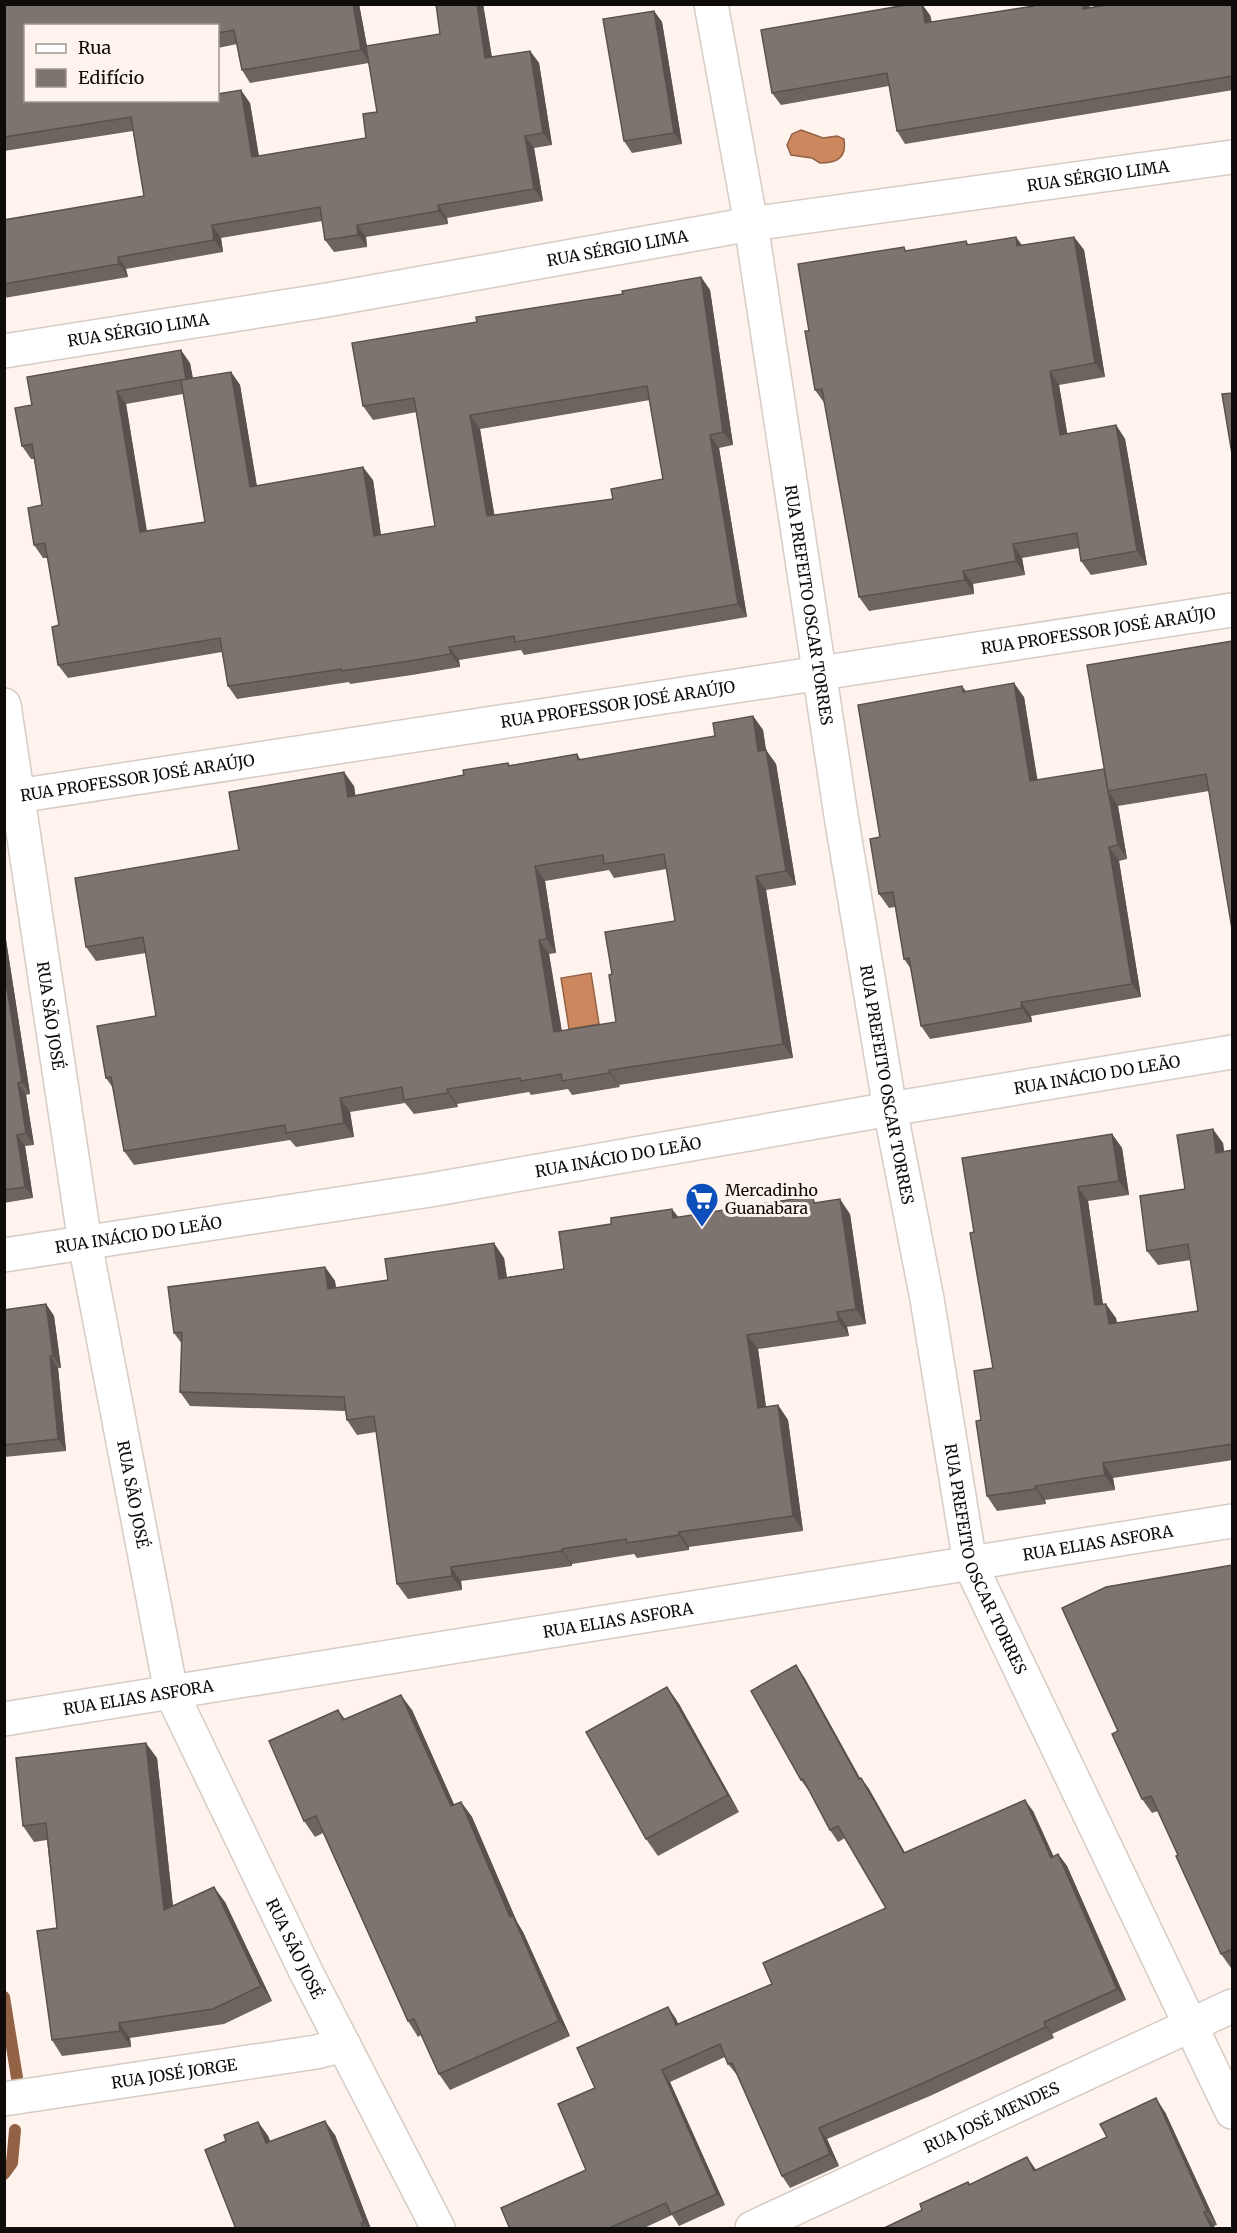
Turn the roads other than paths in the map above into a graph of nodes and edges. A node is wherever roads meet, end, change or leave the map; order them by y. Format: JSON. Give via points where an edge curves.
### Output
{"nodes":[{"id":1,"x":711,"y":4,"type":"edge"},
{"id":2,"x":1233,"y":157,"type":"edge"},
{"id":3,"x":751,"y":224,"type":"junction"},
{"id":4,"x":4,"y":351,"type":"edge"},
{"id":5,"x":1233,"y":610,"type":"edge"},
{"id":6,"x":820,"y":674,"type":"junction"},
{"id":7,"x":4,"y":705,"type":"edge"},
{"id":8,"x":11,"y":797,"type":"edge"},
{"id":9,"x":1233,"y":1052,"type":"edge"},
{"id":10,"x":890,"y":1108,"type":"junction"},
{"id":11,"x":85,"y":1243,"type":"junction"},
{"id":12,"x":4,"y":1256,"type":"edge"},
{"id":13,"x":1233,"y":1521,"type":"edge"},
{"id":14,"x":970,"y":1564,"type":"junction"},
{"id":15,"x":171,"y":1692,"type":"junction"},
{"id":16,"x":4,"y":1719,"type":"edge"},
{"id":17,"x":1233,"y":2006,"type":"edge"},
{"id":18,"x":1192,"y":2026,"type":"junction"},
{"id":19,"x":344,"y":2045,"type":"junction"},
{"id":20,"x":4,"y":2099,"type":"edge"},
{"id":21,"x":1233,"y":2112,"type":"edge"},
{"id":22,"x":438,"y":2229,"type":"edge"},
{"id":23,"x":752,"y":2229,"type":"edge"}],
"edges":[{"from":1,"to":3,"type":"street","name":"RUA PREFEITO OSCAR TORRES"},
{"from":2,"to":3,"type":"street","name":"RUA SÉRGIO LIMA"},
{"from":3,"to":4,"type":"street","name":"RUA SÉRGIO LIMA","via":[[327,300]]},
{"from":3,"to":6,"type":"street","name":"RUA PREFEITO OSCAR TORRES"},
{"from":5,"to":6,"type":"street","name":"RUA PROFESSOR JOSÉ ARAÚJO"},
{"from":6,"to":8,"type":"street","name":"RUA PROFESSOR JOSÉ ARAÚJO"},
{"from":6,"to":10,"type":"street","name":"RUA PREFEITO OSCAR TORRES"},
{"from":7,"to":8,"type":"street","name":"RUA SÃO JOSÉ"},
{"from":8,"to":11,"type":"street","name":"RUA SÃO JOSÉ"},
{"from":9,"to":10,"type":"street","name":"RUA INÁCIO DO LEÃO"},
{"from":10,"to":11,"type":"street","name":"RUA INÁCIO DO LEÃO","via":[[430,1191]]},
{"from":10,"to":14,"type":"street","name":"RUA PREFEITO OSCAR TORRES","via":[[927,1299]]},
{"from":11,"to":12,"type":"street","name":"RUA INÁCIO DO LEÃO"},
{"from":11,"to":15,"type":"street","name":"RUA SÃO JOSÉ"},
{"from":13,"to":14,"type":"street","name":"RUA ELIAS ASFORA"},
{"from":14,"to":15,"type":"street","name":"RUA ELIAS ASFORA"},
{"from":14,"to":18,"type":"street","name":"RUA PREFEITO OSCAR TORRES"},
{"from":15,"to":16,"type":"street","name":"RUA ELIAS ASFORA"},
{"from":15,"to":19,"type":"street","name":"RUA SÃO JOSÉ"},
{"from":17,"to":18,"type":"street","name":"RUA JOSÉ MENDES"},
{"from":18,"to":21,"type":"street","name":"RUA PREFEITO OSCAR TORRES"},
{"from":18,"to":23,"type":"street","name":"RUA JOSÉ MENDES"},
{"from":19,"to":20,"type":"street","name":"RUA JOSÉ JORGE"},
{"from":19,"to":22,"type":"street","name":"RUA SÃO JOSÉ"}]}
